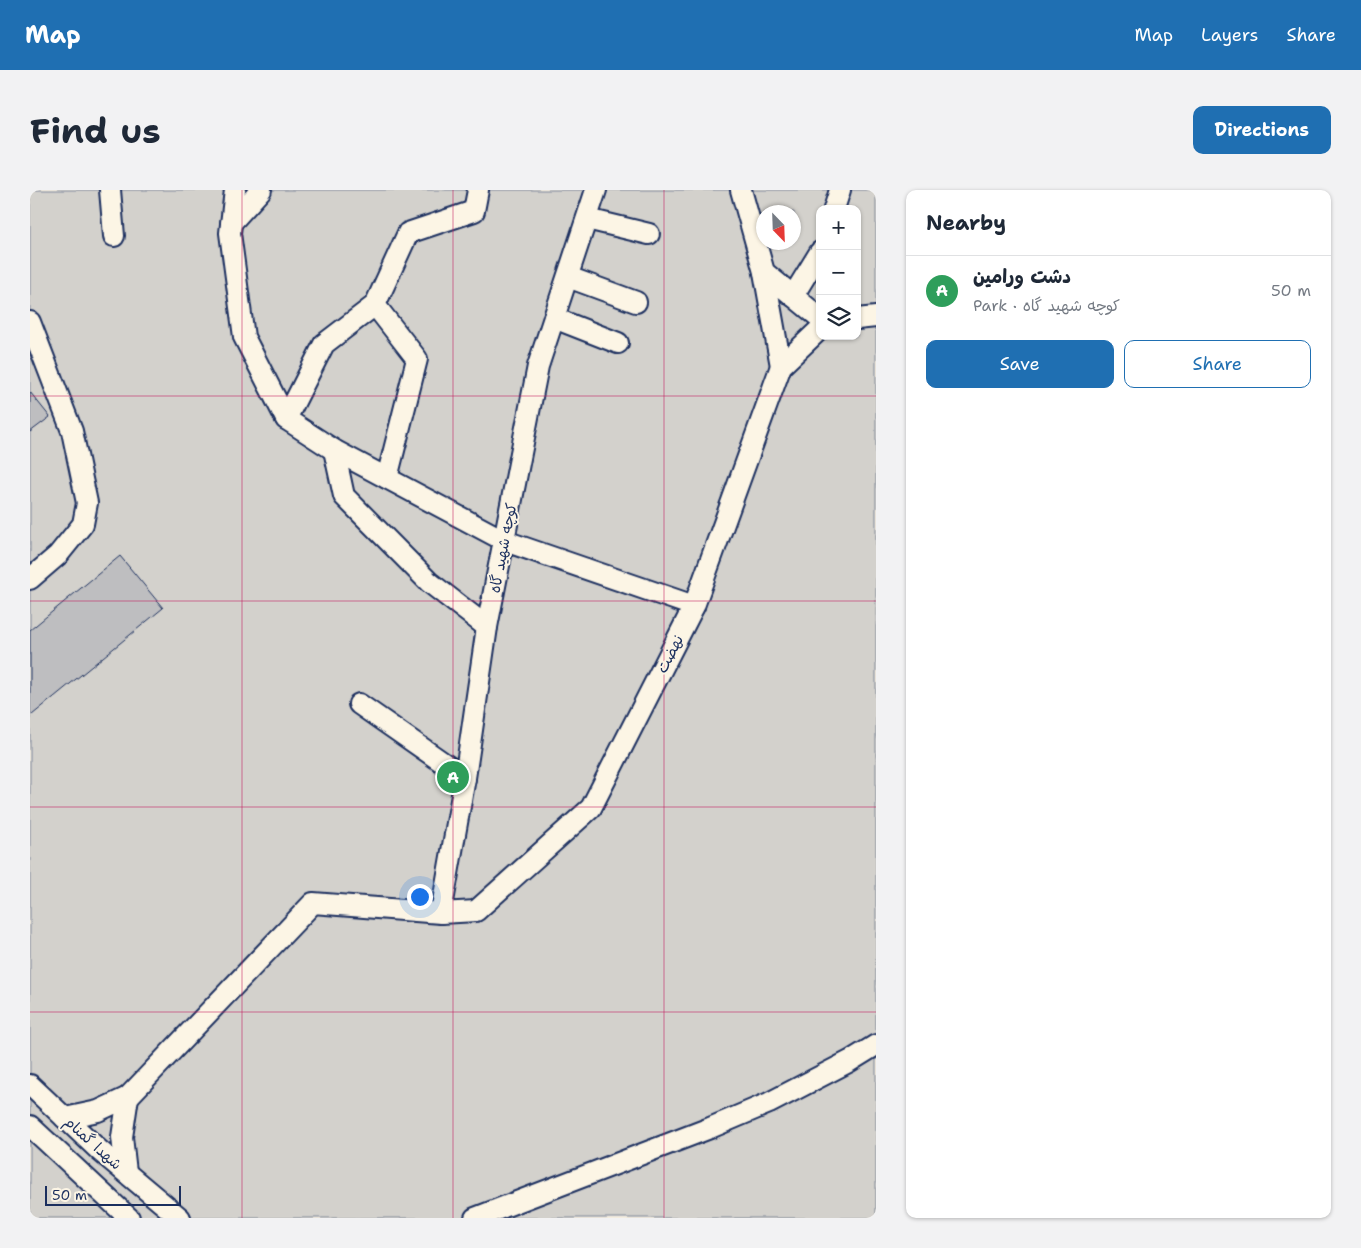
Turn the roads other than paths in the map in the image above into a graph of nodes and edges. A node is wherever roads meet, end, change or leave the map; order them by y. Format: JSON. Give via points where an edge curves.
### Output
{"nodes":[{"id":1,"x":110,"y":190,"type":"edge"},
{"id":2,"x":235,"y":190,"type":"edge"},
{"id":3,"x":260,"y":190,"type":"edge"},
{"id":4,"x":478,"y":190,"type":"edge"},
{"id":5,"x":596,"y":190,"type":"edge"},
{"id":6,"x":741,"y":190,"type":"edge"},
{"id":7,"x":840,"y":190,"type":"edge"},
{"id":8,"x":835,"y":205,"type":"edge"},
{"id":9,"x":587,"y":219,"type":"junction"},
{"id":10,"x":231,"y":223,"type":"junction"},
{"id":11,"x":649,"y":234,"type":"dead end"},
{"id":12,"x":114,"y":236,"type":"dead end"},
{"id":13,"x":816,"y":259,"type":"edge"},
{"id":14,"x":764,"y":272,"type":"junction"},
{"id":15,"x":568,"y":277,"type":"junction"},
{"id":16,"x":793,"y":296,"type":"junction"},
{"id":17,"x":636,"y":302,"type":"dead end"},
{"id":18,"x":375,"y":305,"type":"junction"},
{"id":19,"x":816,"y":315,"type":"edge"},
{"id":20,"x":876,"y":317,"type":"edge"},
{"id":21,"x":554,"y":318,"type":"junction"},
{"id":22,"x":861,"y":319,"type":"edge"},
{"id":23,"x":30,"y":322,"type":"edge"},
{"id":24,"x":816,"y":333,"type":"edge"},
{"id":25,"x":618,"y":343,"type":"dead end"},
{"id":26,"x":780,"y":366,"type":"junction"},
{"id":27,"x":286,"y":419,"type":"junction"},
{"id":28,"x":334,"y":450,"type":"junction"},
{"id":29,"x":387,"y":478,"type":"junction"},
{"id":30,"x":504,"y":541,"type":"junction"},
{"id":31,"x":30,"y":579,"type":"edge"},
{"id":32,"x":694,"y":606,"type":"junction"},
{"id":33,"x":487,"y":627,"type":"junction"},
{"id":34,"x":359,"y":704,"type":"dead end"},
{"id":35,"x":465,"y":778,"type":"junction"},
{"id":36,"x":441,"y":913,"type":"junction"},
{"id":37,"x":876,"y":1045,"type":"edge"},
{"id":38,"x":30,"y":1085,"type":"edge"},
{"id":39,"x":128,"y":1097,"type":"junction"},
{"id":40,"x":65,"y":1118,"type":"junction"},
{"id":41,"x":30,"y":1126,"type":"edge"},
{"id":42,"x":126,"y":1172,"type":"junction"},
{"id":43,"x":129,"y":1218,"type":"edge"},
{"id":44,"x":180,"y":1218,"type":"edge"},
{"id":45,"x":475,"y":1218,"type":"edge"}],
"edges":[{"from":1,"to":12,"type":"street"},
{"from":2,"to":10,"type":"street"},
{"from":3,"to":10,"type":"street"},
{"from":4,"to":18,"type":"street","via":[[474,210],[408,233]]},
{"from":5,"to":9,"type":"street","name":"کوچه شهید گاه"},
{"from":6,"to":14,"type":"street"},
{"from":7,"to":8,"type":"street"},
{"from":9,"to":11,"type":"street"},
{"from":9,"to":15,"type":"street","name":"کوچه شهید گاه"},
{"from":10,"to":27,"type":"street","via":[[244,337]]},
{"from":13,"to":16,"type":"street"},
{"from":14,"to":16,"type":"street"},
{"from":14,"to":26,"type":"street"},
{"from":15,"to":17,"type":"street"},
{"from":15,"to":21,"type":"street","name":"کوچه شهید گاه"},
{"from":16,"to":19,"type":"street"},
{"from":18,"to":27,"type":"street","via":[[324,344]]},
{"from":18,"to":29,"type":"street","via":[[417,359]]},
{"from":20,"to":22,"type":"street"},
{"from":21,"to":25,"type":"street"},
{"from":21,"to":30,"type":"street","name":"کوچه شهید گاه","via":[[538,366]]},
{"from":23,"to":31,"type":"street","via":[[72,431],[87,503],[83,524],[58,555]]},
{"from":24,"to":26,"type":"street","name":"نهضت"},
{"from":26,"to":32,"type":"street","name":"نهضت"},
{"from":27,"to":28,"type":"street"},
{"from":28,"to":29,"type":"street"},
{"from":28,"to":33,"type":"street","via":[[344,496],[429,582]]},
{"from":29,"to":30,"type":"street"},
{"from":30,"to":32,"type":"street"},
{"from":30,"to":33,"type":"street","name":"کوچه شهید گاه"},
{"from":32,"to":36,"type":"street","name":"نهضت","via":[[591,808],[476,911]]},
{"from":33,"to":35,"type":"street","name":"کوچه شهید گاه"},
{"from":34,"to":35,"type":"street"},
{"from":35,"to":36,"type":"street","name":"کوچه شهید گاه"},
{"from":36,"to":39,"type":"street","name":"نهضت","via":[[313,903]]},
{"from":37,"to":45,"type":"street","via":[[769,1103]]},
{"from":38,"to":40,"type":"street","name":"شهدا گمنام"},
{"from":39,"to":40,"type":"street","via":[[98,1111]]},
{"from":39,"to":42,"type":"street","via":[[122,1136]]},
{"from":40,"to":42,"type":"street","name":"شهدا گمنام"},
{"from":41,"to":43,"type":"street","name":"شهدا گمنام"},
{"from":42,"to":44,"type":"street","name":"شهدا گمنام"}]}
